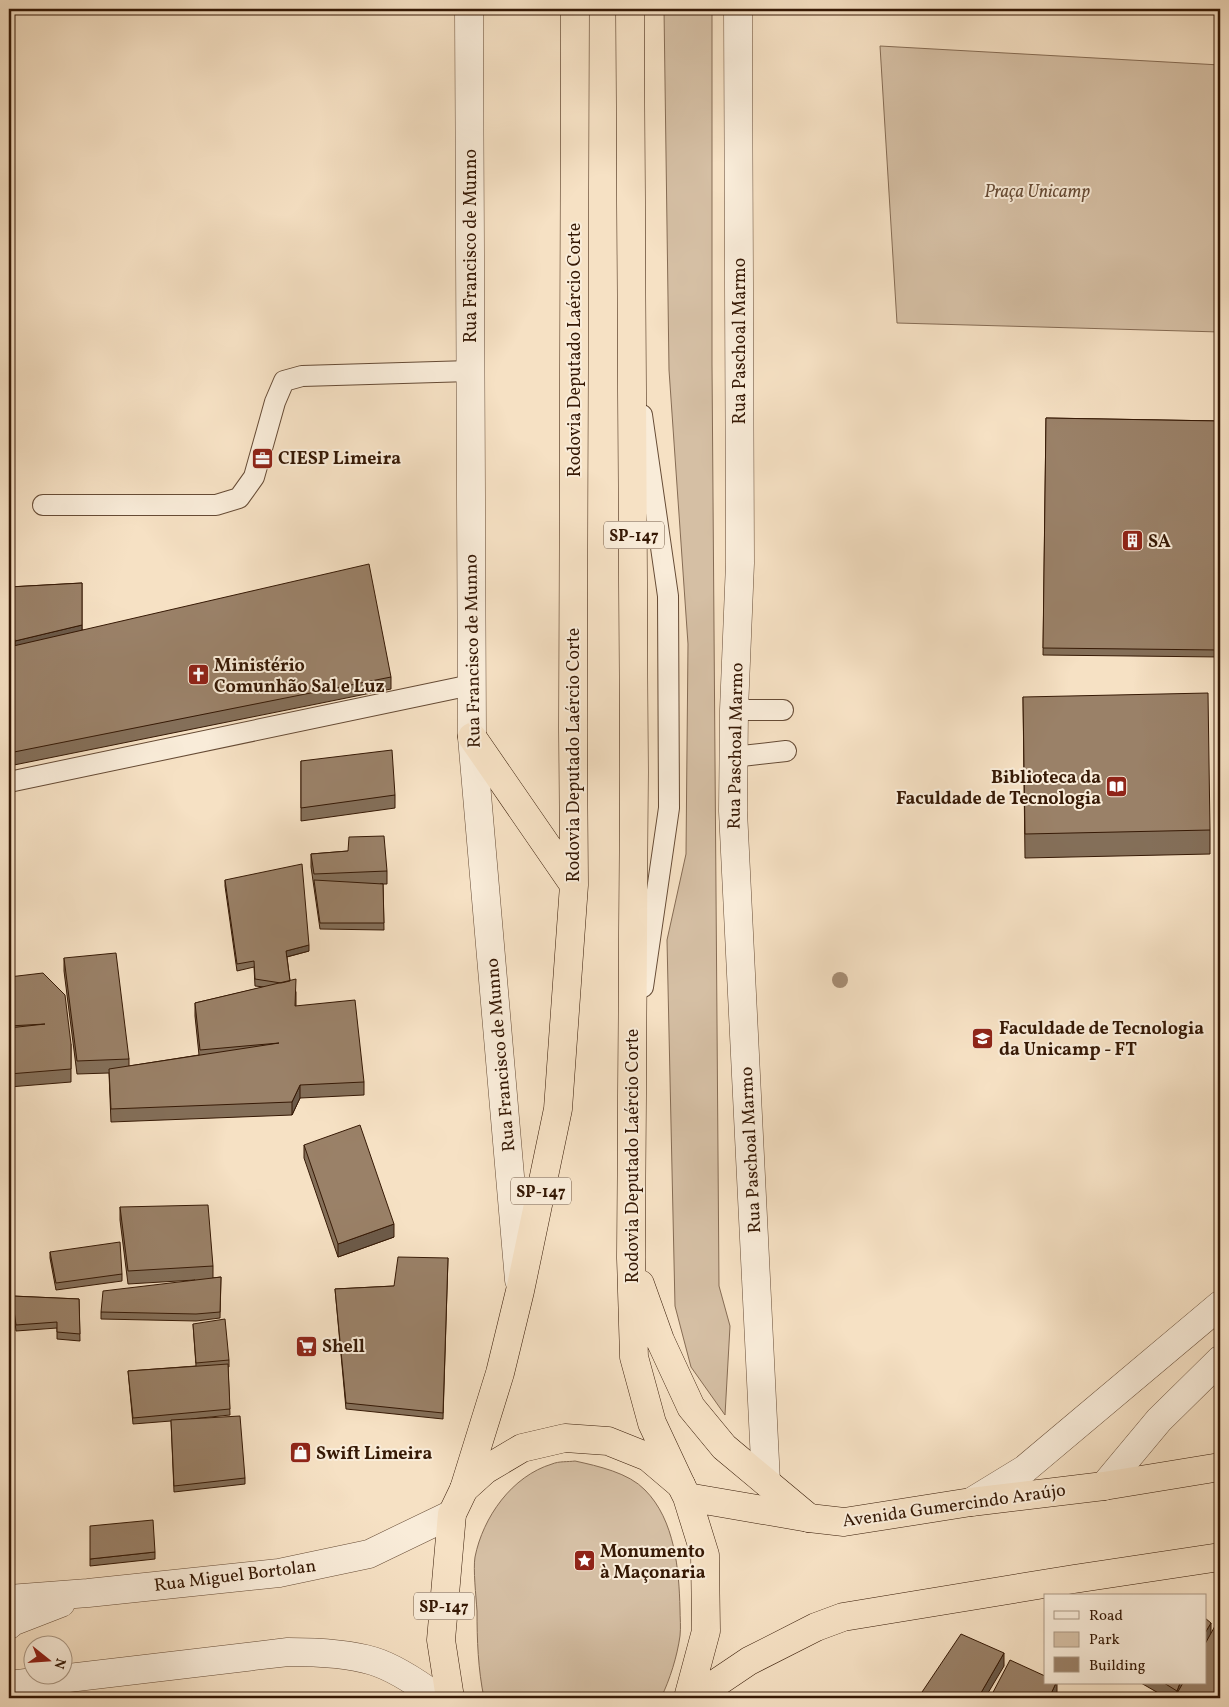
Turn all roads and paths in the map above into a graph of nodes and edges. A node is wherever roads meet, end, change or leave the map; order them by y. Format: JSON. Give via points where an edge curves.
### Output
{"nodes":[{"id":1,"x":469,"y":9,"type":"edge"},
{"id":2,"x":575,"y":9,"type":"edge"},
{"id":3,"x":630,"y":9,"type":"edge"},
{"id":4,"x":738,"y":9,"type":"edge"},
{"id":5,"x":470,"y":371,"type":"junction"},
{"id":6,"x":43,"y":505,"type":"dead end"},
{"id":7,"x":472,"y":685,"type":"junction"},
{"id":8,"x":734,"y":710,"type":"junction"},
{"id":9,"x":783,"y":710,"type":"dead end"},
{"id":10,"x":472,"y":737,"type":"junction"},
{"id":11,"x":786,"y":751,"type":"dead end"},
{"id":12,"x":733,"y":757,"type":"junction"},
{"id":13,"x":9,"y":782,"type":"edge"},
{"id":14,"x":574,"y":885,"type":"junction"},
{"id":15,"x":631,"y":1258,"type":"junction"},
{"id":16,"x":520,"y":1291,"type":"junction"},
{"id":17,"x":1220,"y":1305,"type":"edge"},
{"id":18,"x":1220,"y":1360,"type":"edge"},
{"id":19,"x":1220,"y":1467,"type":"edge"},
{"id":20,"x":766,"y":1482,"type":"junction"},
{"id":21,"x":1104,"y":1486,"type":"junction"},
{"id":22,"x":464,"y":1489,"type":"junction"},
{"id":23,"x":684,"y":1491,"type":"junction"},
{"id":24,"x":971,"y":1502,"type":"junction"},
{"id":25,"x":452,"y":1514,"type":"junction"},
{"id":26,"x":809,"y":1518,"type":"junction"},
{"id":27,"x":1220,"y":1557,"type":"edge"},
{"id":28,"x":88,"y":1592,"type":"junction"},
{"id":29,"x":9,"y":1598,"type":"edge"},
{"id":30,"x":9,"y":1625,"type":"edge"},
{"id":31,"x":9,"y":1685,"type":"edge"},
{"id":32,"x":438,"y":1698,"type":"edge"},
{"id":33,"x":450,"y":1698,"type":"edge"},
{"id":34,"x":688,"y":1698,"type":"edge"},
{"id":35,"x":694,"y":1698,"type":"edge"}],
"edges":[{"from":1,"to":5,"type":"street","name":"Rua Francisco de Munno"},
{"from":2,"to":14,"type":"highway","name":"Rodovia Deputado Laércio Corte","number":"SP-147"},
{"from":3,"to":15,"type":"highway","name":"Rodovia Deputado Laércio Corte","number":"SP-147","via":[[634,772]]},
{"from":4,"to":8,"type":"street","name":"Rua Paschoal Marmo","via":[[740,563]]},
{"from":5,"to":6,"type":"lane","via":[[302,376],[284,381],[254,477],[239,498],[216,505]]},
{"from":5,"to":7,"type":"street","name":"Rua Francisco de Munno"},
{"from":7,"to":10,"type":"street","name":"Rua Francisco de Munno"},
{"from":7,"to":13,"type":"lane"},
{"from":8,"to":9,"type":"lane"},
{"from":8,"to":12,"type":"street","name":"Rua Paschoal Marmo"},
{"from":10,"to":14,"type":"highway"},
{"from":10,"to":16,"type":"street","name":"Rua Francisco de Munno"},
{"from":11,"to":12,"type":"lane"},
{"from":12,"to":20,"type":"street","name":"Rua Paschoal Marmo"},
{"from":14,"to":16,"type":"highway","name":"Rodovia Deputado Laércio Corte","number":"SP-147","via":[[558,1109]]},
{"from":15,"to":20,"type":"highway","via":[[660,1340],[691,1407],[724,1447]]},
{"from":15,"to":23,"type":"highway","name":"Rodovia Deputado Laércio Corte","number":"SP-147","via":[[634,1357],[652,1423]]},
{"from":16,"to":22,"type":"highway","name":"Rodovia Deputado Laércio Corte","number":"SP-147","via":[[500,1373]]},
{"from":17,"to":24,"type":"street","via":[[1025,1469]]},
{"from":18,"to":21,"type":"street","via":[[1159,1420]]},
{"from":19,"to":21,"type":"highway","name":"Avenida Gumercindo Araújo"},
{"from":20,"to":26,"type":"highway"},
{"from":21,"to":24,"type":"highway","name":"Avenida Gumercindo Araújo"},
{"from":22,"to":23,"type":"highway","number":"SP-147","via":[[485,1470],[522,1448],[565,1438],[608,1441],[648,1457]]},
{"from":22,"to":25,"type":"highway","number":"SP-147"},
{"from":23,"to":26,"type":"highway","name":"Avenida Gumercindo Araújo"},
{"from":23,"to":34,"type":"highway","number":"SP-147","via":[[705,1555],[706,1631]]},
{"from":24,"to":26,"type":"highway","name":"Avenida Gumercindo Araújo","via":[[844,1522]]},
{"from":25,"to":28,"type":"street","name":"Rua Miguel Bortolan","via":[[369,1554],[288,1572]]},
{"from":25,"to":33,"type":"highway","number":"SP-147","via":[[441,1640]]},
{"from":27,"to":35,"type":"highway","via":[[844,1617],[816,1627],[749,1661]]},
{"from":28,"to":29,"type":"street","name":"Rua Miguel Bortolan"},
{"from":28,"to":30,"type":"street"},
{"from":31,"to":32,"type":"street","via":[[288,1652],[323,1652],[373,1661]]}]}
